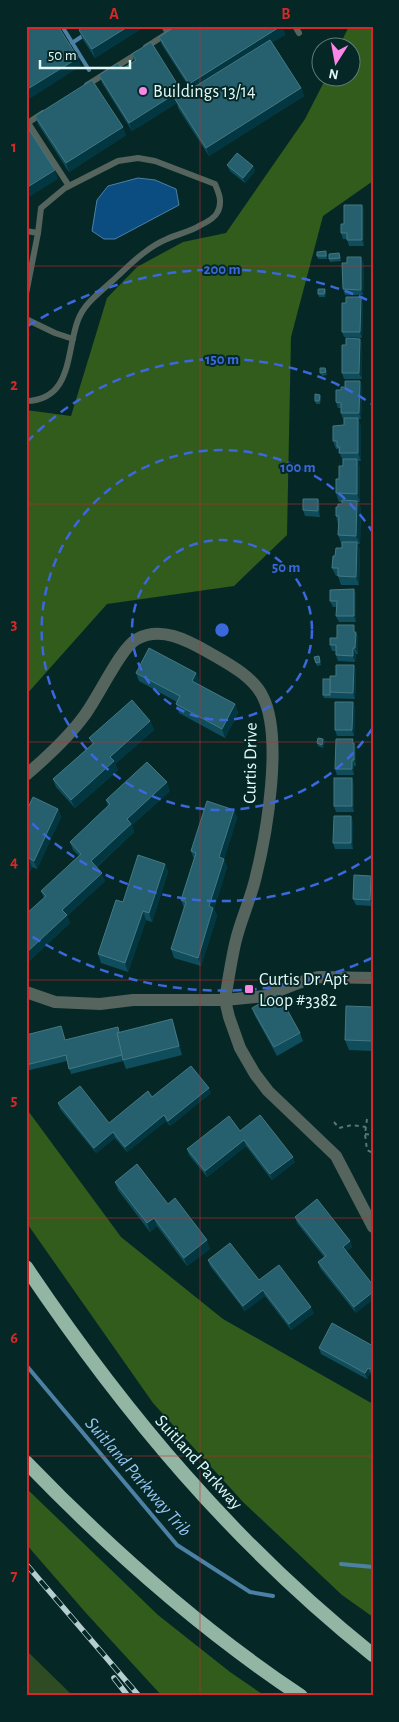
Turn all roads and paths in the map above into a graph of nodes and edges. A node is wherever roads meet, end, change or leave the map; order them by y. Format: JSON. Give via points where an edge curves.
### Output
{"nodes":[{"id":1,"x":164,"y":26,"type":"edge"},
{"id":2,"x":179,"y":26,"type":"edge"},
{"id":3,"x":295,"y":26,"type":"edge"},
{"id":4,"x":168,"y":33,"type":"junction"},
{"id":5,"x":299,"y":33,"type":"dead end"},
{"id":6,"x":77,"y":91,"type":"edge"},
{"id":7,"x":52,"y":107,"type":"edge"},
{"id":8,"x":27,"y":124,"type":"edge"},
{"id":9,"x":69,"y":186,"type":"junction"},
{"id":10,"x":26,"y":231,"type":"edge"},
{"id":11,"x":38,"y":233,"type":"junction"},
{"id":12,"x":26,"y":294,"type":"edge"},
{"id":13,"x":26,"y":319,"type":"edge"},
{"id":14,"x":73,"y":339,"type":"junction"},
{"id":15,"x":26,"y":401,"type":"edge"},
{"id":16,"x":26,"y":775,"type":"edge"},
{"id":17,"x":373,"y":978,"type":"edge"},
{"id":18,"x":26,"y":992,"type":"edge"},
{"id":19,"x":225,"y":1000,"type":"junction"},
{"id":20,"x":367,"y":1119,"type":"dead end"},
{"id":21,"x":334,"y":1122,"type":"dead end"},
{"id":22,"x":366,"y":1127,"type":"junction"},
{"id":23,"x":365,"y":1134,"type":"junction"},
{"id":24,"x":373,"y":1135,"type":"edge"},
{"id":25,"x":373,"y":1153,"type":"edge"},
{"id":26,"x":373,"y":1227,"type":"edge"},
{"id":27,"x":26,"y":1267,"type":"edge"},
{"id":28,"x":26,"y":1462,"type":"edge"},
{"id":29,"x":373,"y":1655,"type":"edge"},
{"id":30,"x":301,"y":1696,"type":"edge"}],
"edges":[{"from":1,"to":4,"type":"lane"},
{"from":2,"to":4,"type":"lane"},
{"from":3,"to":5,"type":"lane"},
{"from":4,"to":6,"type":"lane"},
{"from":7,"to":8,"type":"lane"},
{"from":8,"to":9,"type":"lane"},
{"from":9,"to":11,"type":"lane","via":[[41,208]]},
{"from":9,"to":14,"type":"lane","via":[[118,161],[138,158],[155,161],[215,184],[221,195],[217,212],[209,220],[149,249],[85,306]]},
{"from":10,"to":11,"type":"lane"},
{"from":11,"to":12,"type":"lane"},
{"from":13,"to":14,"type":"lane"},
{"from":14,"to":15,"type":"lane","via":[[69,362],[58,386],[48,396]]},
{"from":16,"to":19,"type":"street","name":"Curtis Drive","via":[[84,717],[132,642],[150,633],[169,635],[200,647],[255,685],[263,696],[270,718],[271,789],[256,876],[235,943]]},
{"from":17,"to":19,"type":"street","via":[[319,977],[265,996]]},
{"from":18,"to":19,"type":"street","via":[[55,1002],[100,1004],[133,1000]]},
{"from":19,"to":26,"type":"street","name":"Curtis Drive","via":[[240,1048],[255,1074],[268,1091],[336,1156]]},
{"from":20,"to":22,"type":"path"},
{"from":21,"to":22,"type":"path","via":[[339,1128],[352,1125]]},
{"from":22,"to":23,"type":"path"},
{"from":23,"to":24,"type":"path"},
{"from":23,"to":25,"type":"path","via":[[367,1150]]},
{"from":27,"to":29,"type":"highway","name":"Suitland Parkway","via":[[98,1370],[181,1472],[266,1561]]},
{"from":28,"to":30,"type":"highway","via":[[145,1577],[226,1642]]}]}
